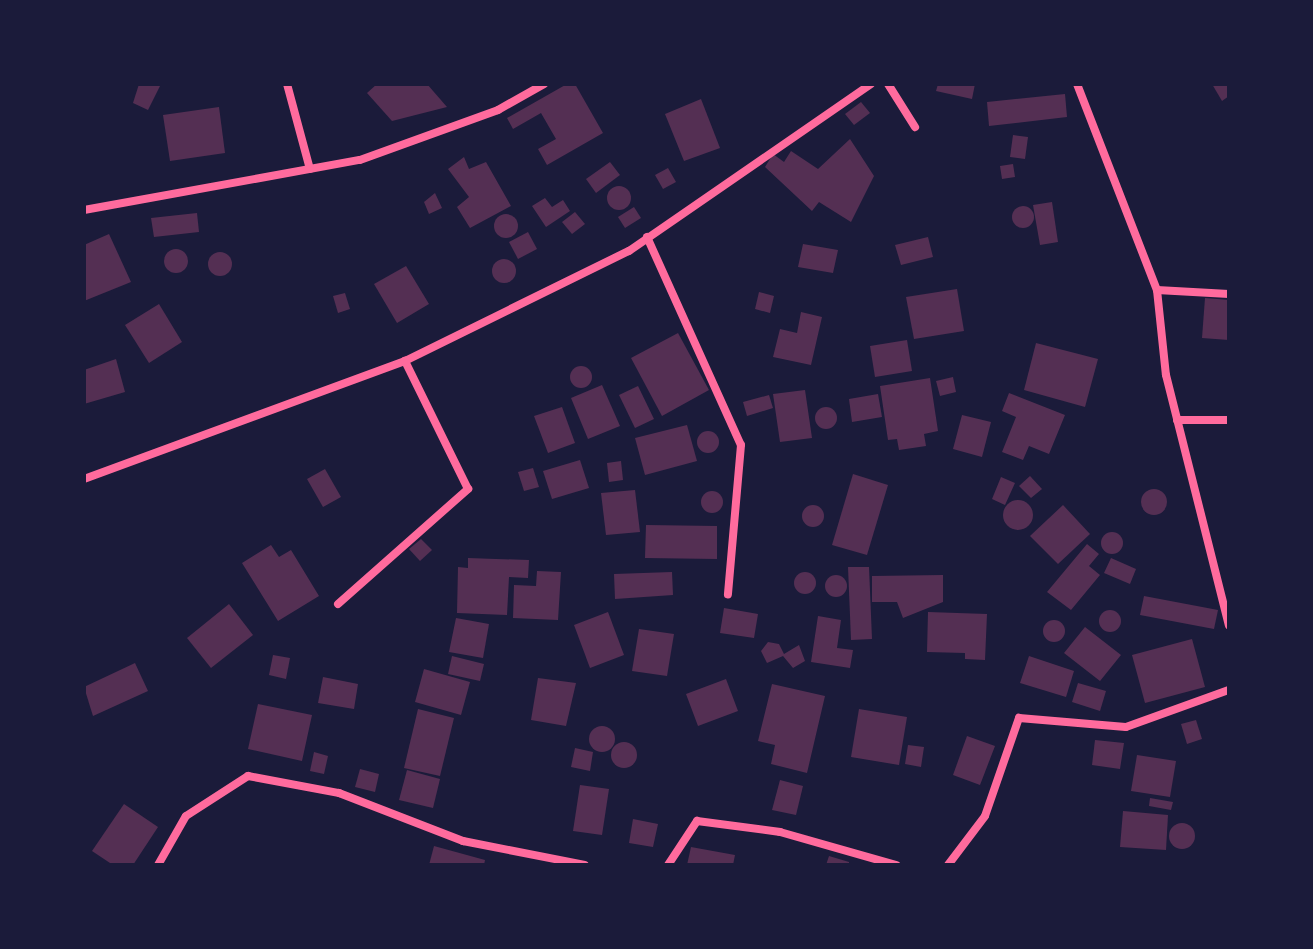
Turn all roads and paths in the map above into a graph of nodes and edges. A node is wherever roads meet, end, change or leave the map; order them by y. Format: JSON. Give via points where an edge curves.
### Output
{"nodes":[{"id":1,"x":287,"y":84,"type":"edge"},
{"id":2,"x":544,"y":84,"type":"edge"},
{"id":3,"x":871,"y":84,"type":"edge"},
{"id":4,"x":888,"y":84,"type":"edge"},
{"id":5,"x":1077,"y":84,"type":"edge"},
{"id":6,"x":915,"y":127,"type":"dead end"},
{"id":7,"x":310,"y":169,"type":"junction"},
{"id":8,"x":84,"y":210,"type":"edge"},
{"id":9,"x":647,"y":237,"type":"junction"},
{"id":10,"x":1157,"y":290,"type":"junction"},
{"id":11,"x":1229,"y":294,"type":"edge"},
{"id":12,"x":405,"y":361,"type":"junction"},
{"id":13,"x":1177,"y":420,"type":"junction"},
{"id":14,"x":1229,"y":420,"type":"edge"},
{"id":15,"x":84,"y":479,"type":"edge"},
{"id":16,"x":728,"y":594,"type":"dead end"},
{"id":17,"x":338,"y":604,"type":"dead end"},
{"id":18,"x":1229,"y":625,"type":"edge"},
{"id":19,"x":1229,"y":690,"type":"edge"},
{"id":20,"x":158,"y":865,"type":"edge"},
{"id":21,"x":585,"y":865,"type":"edge"},
{"id":22,"x":668,"y":865,"type":"edge"},
{"id":23,"x":896,"y":865,"type":"edge"},
{"id":24,"x":948,"y":865,"type":"edge"}],
"edges":[{"from":1,"to":7,"type":"street"},
{"from":2,"to":7,"type":"street","via":[[498,110],[374,155]]},
{"from":3,"to":9,"type":"street"},
{"from":4,"to":6,"type":"street"},
{"from":5,"to":10,"type":"street"},
{"from":7,"to":8,"type":"street"},
{"from":9,"to":12,"type":"street","via":[[629,251]]},
{"from":9,"to":16,"type":"street","via":[[741,445]]},
{"from":10,"to":11,"type":"street"},
{"from":10,"to":13,"type":"street","via":[[1166,375]]},
{"from":12,"to":15,"type":"street"},
{"from":12,"to":17,"type":"street","via":[[468,489]]},
{"from":13,"to":14,"type":"street"},
{"from":13,"to":18,"type":"street"},
{"from":19,"to":24,"type":"street","via":[[1126,727],[1019,718],[985,816]]},
{"from":20,"to":21,"type":"street","via":[[186,816],[248,776],[339,793],[463,841]]},
{"from":22,"to":23,"type":"street","via":[[697,821],[780,832]]}]}
